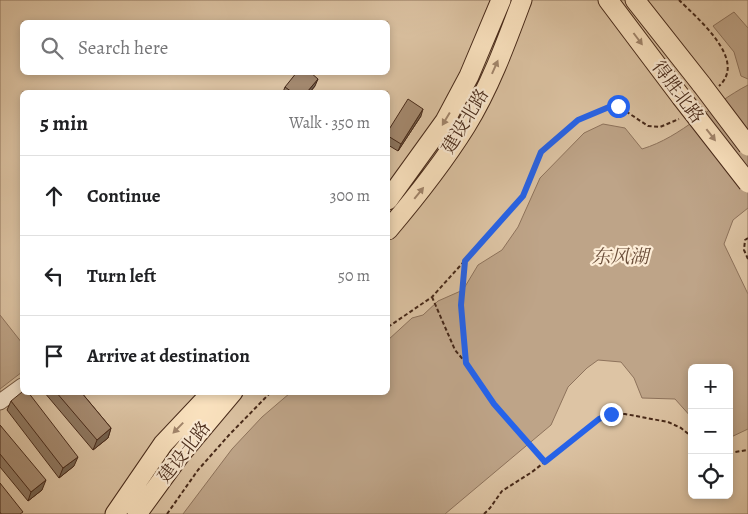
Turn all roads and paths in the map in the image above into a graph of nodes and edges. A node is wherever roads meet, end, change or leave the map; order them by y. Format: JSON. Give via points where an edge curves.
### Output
{"nodes":[{"id":1,"x":501,"y":0,"type":"edge"},
{"id":2,"x":522,"y":0,"type":"edge"},
{"id":3,"x":608,"y":0,"type":"edge"},
{"id":4,"x":635,"y":0,"type":"edge"},
{"id":5,"x":679,"y":0,"type":"edge"},
{"id":6,"x":710,"y":86,"type":"junction"},
{"id":7,"x":681,"y":118,"type":"dead end"},
{"id":8,"x":748,"y":146,"type":"edge"},
{"id":9,"x":748,"y":183,"type":"edge"},
{"id":10,"x":390,"y":197,"type":"edge"},
{"id":11,"x":390,"y":228,"type":"edge"},
{"id":12,"x":748,"y":238,"type":"edge"},
{"id":13,"x":748,"y":259,"type":"edge"},
{"id":14,"x":465,"y":261,"type":"junction"},
{"id":15,"x":432,"y":297,"type":"junction"},
{"id":16,"x":390,"y":326,"type":"edge"},
{"id":17,"x":466,"y":363,"type":"junction"},
{"id":18,"x":20,"y":387,"type":"edge"},
{"id":19,"x":209,"y":395,"type":"edge"},
{"id":20,"x":230,"y":395,"type":"edge"},
{"id":21,"x":268,"y":395,"type":"edge"},
{"id":22,"x":0,"y":402,"type":"edge"},
{"id":23,"x":688,"y":434,"type":"edge"},
{"id":24,"x":748,"y":450,"type":"edge"},
{"id":25,"x":733,"y":452,"type":"edge"},
{"id":26,"x":545,"y":462,"type":"junction"},
{"id":27,"x":115,"y":514,"type":"edge"},
{"id":28,"x":137,"y":514,"type":"edge"},
{"id":29,"x":167,"y":514,"type":"edge"},
{"id":30,"x":484,"y":514,"type":"edge"}],
"edges":[{"from":1,"to":10,"type":"main road","one_way":true,"via":[[469,76],[445,121]]},
{"from":11,"to":2,"type":"main road","name":"建设北路","one_way":true,"via":[[422,190],[466,126],[486,88]]},
{"from":3,"to":9,"type":"main road","name":"得胜北路","one_way":true,"bridge":true},
{"from":4,"to":6,"type":"main road","name":"得胜北路"},
{"from":5,"to":6,"type":"path","via":[[714,34],[726,54],[730,66],[725,82]]},
{"from":6,"to":8,"type":"main road","name":"得胜北路","bridge":true},
{"from":7,"to":14,"type":"path","via":[[660,127],[648,126],[618,106],[578,120],[541,152],[523,196]]},
{"from":12,"to":13,"type":"path","via":[[744,250]]},
{"from":14,"to":15,"type":"path"},
{"from":14,"to":17,"type":"path","via":[[461,305]]},
{"from":15,"to":16,"type":"path"},
{"from":15,"to":17,"type":"path","via":[[455,350]]},
{"from":17,"to":26,"type":"path","via":[[494,404]]},
{"from":18,"to":22,"type":"street"},
{"from":19,"to":27,"type":"main road","one_way":true,"via":[[163,444]]},
{"from":20,"to":28,"type":"main road","name":"建设北路","via":[[180,455]]},
{"from":21,"to":29,"type":"path","via":[[198,470]]},
{"from":23,"to":26,"type":"path","via":[[668,422],[611,414],[599,419]]},
{"from":24,"to":25,"type":"path"},
{"from":26,"to":30,"type":"path","via":[[502,491]]}]}
